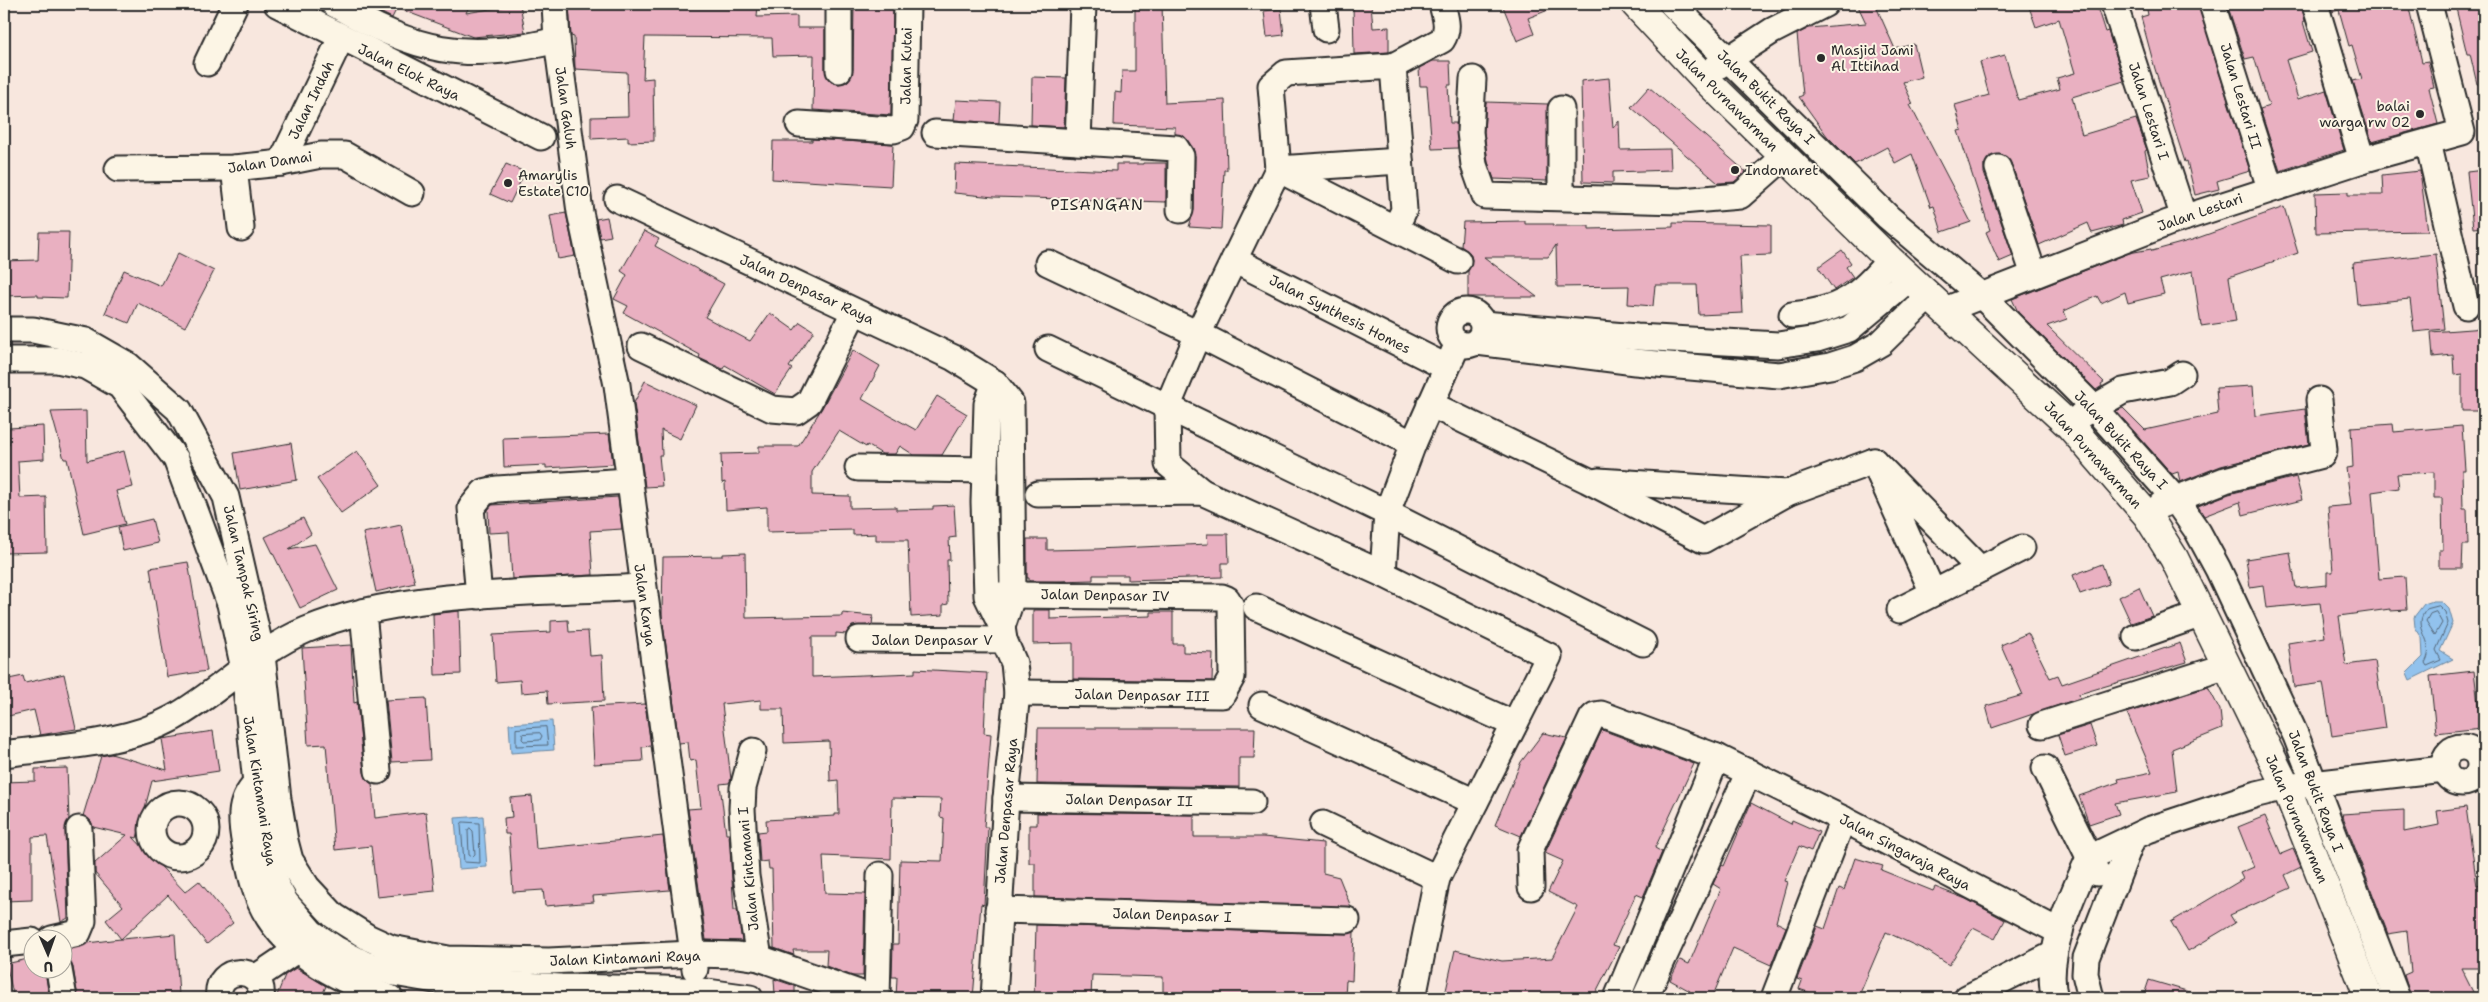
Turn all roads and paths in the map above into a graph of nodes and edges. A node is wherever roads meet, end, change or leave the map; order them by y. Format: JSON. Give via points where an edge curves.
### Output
{"nodes":[{"id":1,"x":235,"y":4,"type":"edge"},
{"id":2,"x":277,"y":4,"type":"edge"},
{"id":3,"x":334,"y":4,"type":"edge"},
{"id":4,"x":555,"y":4,"type":"edge"},
{"id":5,"x":839,"y":4,"type":"edge"},
{"id":6,"x":907,"y":4,"type":"edge"},
{"id":7,"x":1083,"y":4,"type":"edge"},
{"id":8,"x":1323,"y":4,"type":"edge"},
{"id":9,"x":1442,"y":4,"type":"edge"},
{"id":10,"x":1635,"y":4,"type":"edge"},
{"id":11,"x":1672,"y":4,"type":"edge"},
{"id":12,"x":1825,"y":4,"type":"edge"},
{"id":13,"x":2114,"y":4,"type":"edge"},
{"id":14,"x":2212,"y":4,"type":"edge"},
{"id":15,"x":2316,"y":4,"type":"edge"},
{"id":16,"x":2429,"y":4,"type":"edge"},
{"id":17,"x":1326,"y":29,"type":"dead end"},
{"id":18,"x":341,"y":38,"type":"junction"},
{"id":19,"x":557,"y":40,"type":"junction"},
{"id":20,"x":206,"y":63,"type":"dead end"},
{"id":21,"x":1393,"y":66,"type":"junction"},
{"id":22,"x":1715,"y":69,"type":"junction"},
{"id":23,"x":839,"y":70,"type":"dead end"},
{"id":24,"x":1473,"y":79,"type":"dead end"},
{"id":25,"x":1561,"y":108,"type":"dead end"},
{"id":26,"x":799,"y":124,"type":"dead end"},
{"id":27,"x":935,"y":133,"type":"dead end"},
{"id":28,"x":541,"y":138,"type":"dead end"},
{"id":29,"x":1078,"y":142,"type":"junction"},
{"id":30,"x":2428,"y":142,"type":"junction"},
{"id":31,"x":1784,"y":157,"type":"junction"},
{"id":32,"x":2362,"y":160,"type":"junction"},
{"id":33,"x":1400,"y":161,"type":"junction"},
{"id":34,"x":281,"y":163,"type":"junction"},
{"id":35,"x":234,"y":168,"type":"junction"},
{"id":36,"x":1998,"y":168,"type":"dead end"},
{"id":37,"x":118,"y":169,"type":"dead end"},
{"id":38,"x":1278,"y":169,"type":"junction"},
{"id":39,"x":2270,"y":188,"type":"junction"},
{"id":40,"x":412,"y":193,"type":"dead end"},
{"id":41,"x":1561,"y":197,"type":"junction"},
{"id":42,"x":617,"y":200,"type":"dead end"},
{"id":43,"x":1180,"y":210,"type":"dead end"},
{"id":44,"x":580,"y":212,"type":"joint"},
{"id":45,"x":2184,"y":218,"type":"junction"},
{"id":46,"x":241,"y":228,"type":"dead end"},
{"id":47,"x":1396,"y":228,"type":"junction"},
{"id":48,"x":1234,"y":260,"type":"junction"},
{"id":49,"x":1458,"y":261,"type":"dead end"},
{"id":50,"x":1048,"y":263,"type":"dead end"},
{"id":51,"x":2034,"y":276,"type":"junction"},
{"id":52,"x":1941,"y":292,"type":"junction"},
{"id":53,"x":2466,"y":306,"type":"dead end"},
{"id":54,"x":854,"y":312,"type":"junction"},
{"id":55,"x":1792,"y":315,"type":"dead end"},
{"id":56,"x":4,"y":330,"type":"edge"},
{"id":57,"x":1198,"y":334,"type":"junction"},
{"id":58,"x":1473,"y":336,"type":"junction"},
{"id":59,"x":1637,"y":337,"type":"junction"},
{"id":60,"x":1778,"y":345,"type":"junction"},
{"id":61,"x":641,"y":346,"type":"dead end"},
{"id":62,"x":1048,"y":348,"type":"dead end"},
{"id":63,"x":4,"y":360,"type":"edge"},
{"id":64,"x":1635,"y":362,"type":"junction"},
{"id":65,"x":1446,"y":367,"type":"junction"},
{"id":66,"x":2182,"y":374,"type":"dead end"},
{"id":67,"x":1779,"y":375,"type":"junction"},
{"id":68,"x":995,"y":384,"type":"junction"},
{"id":69,"x":2319,"y":400,"type":"dead end"},
{"id":70,"x":1430,"y":404,"type":"junction"},
{"id":71,"x":2093,"y":407,"type":"junction"},
{"id":72,"x":1167,"y":408,"type":"junction"},
{"id":73,"x":2070,"y":426,"type":"junction"},
{"id":74,"x":1413,"y":444,"type":"junction"},
{"id":75,"x":1874,"y":461,"type":"junction"},
{"id":76,"x":1168,"y":464,"type":"junction"},
{"id":77,"x":858,"y":468,"type":"dead end"},
{"id":78,"x":985,"y":470,"type":"junction"},
{"id":79,"x":1587,"y":480,"type":"junction"},
{"id":80,"x":629,"y":481,"type":"junction"},
{"id":81,"x":1202,"y":492,"type":"junction"},
{"id":82,"x":1140,"y":493,"type":"junction"},
{"id":83,"x":1787,"y":493,"type":"junction"},
{"id":84,"x":1038,"y":494,"type":"dead end"},
{"id":85,"x":2161,"y":506,"type":"junction"},
{"id":86,"x":1387,"y":514,"type":"junction"},
{"id":87,"x":2022,"y":548,"type":"dead end"},
{"id":88,"x":1980,"y":569,"type":"junction"},
{"id":89,"x":1383,"y":574,"type":"junction"},
{"id":90,"x":642,"y":587,"type":"junction"},
{"id":91,"x":1933,"y":593,"type":"junction"},
{"id":92,"x":1013,"y":594,"type":"junction"},
{"id":93,"x":479,"y":596,"type":"junction"},
{"id":94,"x":987,"y":596,"type":"junction"},
{"id":95,"x":1222,"y":597,"type":"joint"},
{"id":96,"x":1256,"y":607,"type":"dead end"},
{"id":97,"x":1900,"y":610,"type":"dead end"},
{"id":98,"x":362,"y":612,"type":"junction"},
{"id":99,"x":2202,"y":614,"type":"junction"},
{"id":100,"x":1003,"y":633,"type":"junction"},
{"id":101,"x":2136,"y":637,"type":"dead end"},
{"id":102,"x":859,"y":639,"type":"dead end"},
{"id":103,"x":1643,"y":643,"type":"dead end"},
{"id":104,"x":2254,"y":648,"type":"junction"},
{"id":105,"x":253,"y":662,"type":"junction"},
{"id":106,"x":2225,"y":663,"type":"junction"},
{"id":107,"x":1017,"y":693,"type":"junction"},
{"id":108,"x":1262,"y":705,"type":"dead end"},
{"id":109,"x":1514,"y":724,"type":"junction"},
{"id":110,"x":2042,"y":725,"type":"dead end"},
{"id":111,"x":753,"y":751,"type":"dead end"},
{"id":112,"x":4,"y":754,"type":"edge"},
{"id":113,"x":1717,"y":757,"type":"junction"},
{"id":114,"x":2482,"y":760,"type":"edge"},
{"id":115,"x":276,"y":767,"type":"junction"},
{"id":116,"x":2045,"y":768,"type":"dead end"},
{"id":117,"x":378,"y":772,"type":"dead end"},
{"id":118,"x":1749,"y":772,"type":"junction"},
{"id":119,"x":256,"y":784,"type":"junction"},
{"id":120,"x":2313,"y":784,"type":"junction"},
{"id":121,"x":2286,"y":787,"type":"junction"},
{"id":122,"x":1006,"y":798,"type":"junction"},
{"id":123,"x":1252,"y":802,"type":"dead end"},
{"id":124,"x":1475,"y":802,"type":"junction"},
{"id":125,"x":1843,"y":819,"type":"junction"},
{"id":126,"x":240,"y":822,"type":"junction"},
{"id":127,"x":1323,"y":824,"type":"dead end"},
{"id":128,"x":79,"y":829,"type":"dead end"},
{"id":129,"x":207,"y":830,"type":"dead end"},
{"id":130,"x":2132,"y":838,"type":"junction"},
{"id":131,"x":2089,"y":858,"type":"junction"},
{"id":132,"x":880,"y":875,"type":"dead end"},
{"id":133,"x":1437,"y":878,"type":"junction"},
{"id":134,"x":1665,"y":882,"type":"junction"},
{"id":135,"x":1531,"y":887,"type":"dead end"},
{"id":136,"x":2109,"y":894,"type":"junction"},
{"id":137,"x":1693,"y":895,"type":"junction"},
{"id":138,"x":998,"y":910,"type":"junction"},
{"id":139,"x":1347,"y":920,"type":"dead end"},
{"id":140,"x":72,"y":934,"type":"edge"},
{"id":141,"x":22,"y":942,"type":"edge"},
{"id":142,"x":2057,"y":943,"type":"junction"},
{"id":143,"x":4,"y":944,"type":"edge"},
{"id":144,"x":298,"y":949,"type":"junction"},
{"id":145,"x":692,"y":954,"type":"junction"},
{"id":146,"x":759,"y":958,"type":"junction"},
{"id":147,"x":60,"y":980,"type":"edge"},
{"id":148,"x":2372,"y":985,"type":"edge"},
{"id":149,"x":258,"y":988,"type":"edge"},
{"id":150,"x":701,"y":994,"type":"edge"},
{"id":151,"x":64,"y":998,"type":"edge"},
{"id":152,"x":219,"y":998,"type":"edge"},
{"id":153,"x":390,"y":998,"type":"edge"},
{"id":154,"x":750,"y":998,"type":"edge"},
{"id":155,"x":873,"y":998,"type":"edge"},
{"id":156,"x":878,"y":998,"type":"edge"},
{"id":157,"x":994,"y":998,"type":"edge"},
{"id":158,"x":1413,"y":998,"type":"edge"},
{"id":159,"x":1617,"y":998,"type":"edge"},
{"id":160,"x":1645,"y":998,"type":"edge"},
{"id":161,"x":1774,"y":998,"type":"edge"},
{"id":162,"x":1967,"y":998,"type":"edge"},
{"id":163,"x":2056,"y":998,"type":"edge"},
{"id":164,"x":2091,"y":998,"type":"edge"},
{"id":165,"x":2397,"y":998,"type":"edge"}],
"edges":[{"from":1,"to":20,"type":"street"},
{"from":2,"to":18,"type":"street","name":"Jalan Elok Raya"},
{"from":3,"to":19,"type":"street","via":[[382,30],[443,50],[490,52]]},
{"from":4,"to":19,"type":"street","name":"Jalan Galuh"},
{"from":5,"to":23,"type":"street"},
{"from":6,"to":26,"type":"street","name":"Jalan Kutai","via":[[905,120],[902,127],[894,130]]},
{"from":7,"to":29,"type":"street"},
{"from":8,"to":17,"type":"street"},
{"from":9,"to":21,"type":"street","via":[[1447,34],[1442,40]]},
{"from":10,"to":22,"type":"street","name":"Jalan Purnawarman"},
{"from":11,"to":22,"type":"street","name":"Jalan Bukit Raya I"},
{"from":12,"to":22,"type":"street","via":[[1772,31]]},
{"from":13,"to":45,"type":"street","name":"Jalan Lestari I"},
{"from":14,"to":39,"type":"street","name":"Jalan Lestari II"},
{"from":15,"to":32,"type":"street"},
{"from":16,"to":30,"type":"street","name":"Jalan Lestari","via":[[2462,132]]},
{"from":18,"to":28,"type":"street","name":"Jalan Elok Raya"},
{"from":18,"to":34,"type":"street","name":"Jalan Indah"},
{"from":19,"to":44,"type":"street","name":"Jalan Galuh"},
{"from":21,"to":33,"type":"street"},
{"from":21,"to":38,"type":"street","via":[[1286,73],[1278,78],[1271,86]]},
{"from":22,"to":31,"type":"street","name":"Jalan Purnawarman"},
{"from":22,"to":52,"type":"street","name":"Jalan Bukit Raya I","via":[[1888,217]]},
{"from":24,"to":41,"type":"street","via":[[1470,132],[1474,165],[1485,196]]},
{"from":25,"to":41,"type":"street"},
{"from":27,"to":29,"type":"street"},
{"from":29,"to":43,"type":"street","via":[[1176,148],[1181,156]]},
{"from":30,"to":32,"type":"street","name":"Jalan Lestari"},
{"from":30,"to":53,"type":"street"},
{"from":31,"to":41,"type":"street","via":[[1740,196],[1681,201]]},
{"from":31,"to":52,"type":"street","name":"Jalan Purnawarman"},
{"from":32,"to":39,"type":"street","name":"Jalan Lestari"},
{"from":33,"to":38,"type":"street"},
{"from":33,"to":47,"type":"street","via":[[1404,210]]},
{"from":34,"to":35,"type":"street","name":"Jalan Damai"},
{"from":34,"to":40,"type":"street","name":"Jalan Damai","via":[[320,155],[345,155]]},
{"from":35,"to":37,"type":"street","name":"Jalan Damai"},
{"from":35,"to":46,"type":"street"},
{"from":36,"to":51,"type":"street"},
{"from":38,"to":47,"type":"street"},
{"from":38,"to":48,"type":"street"},
{"from":39,"to":45,"type":"street","name":"Jalan Lestari"},
{"from":42,"to":54,"type":"street","name":"Jalan Denpasar Raya"},
{"from":44,"to":80,"type":"street","name":"Jalan Karya","via":[[617,385]]},
{"from":45,"to":51,"type":"street","name":"Jalan Lestari"},
{"from":47,"to":49,"type":"street"},
{"from":48,"to":57,"type":"street"},
{"from":48,"to":65,"type":"street","name":"Jalan Synthesis Homes"},
{"from":50,"to":57,"type":"street"},
{"from":51,"to":52,"type":"street","name":"Jalan Lestari"},
{"from":52,"to":55,"type":"street","via":[[1865,288],[1850,300],[1814,313]]},
{"from":52,"to":60,"type":"street","via":[[1849,329],[1817,339]]},
{"from":52,"to":67,"type":"street","via":[[1882,343],[1855,358]]},
{"from":52,"to":71,"type":"street","name":"Jalan Bukit Raya I"},
{"from":52,"to":73,"type":"street","name":"Jalan Purnawarman"},
{"from":54,"to":61,"type":"street","via":[[809,402],[796,411],[772,409]]},
{"from":54,"to":68,"type":"street","name":"Jalan Denpasar Raya","via":[[954,358]]},
{"from":56,"to":105,"type":"street","name":"Jalan Tampak Siring","via":[[33,330],[86,341],[128,365],[179,410],[226,497]]},
{"from":57,"to":72,"type":"street"},
{"from":57,"to":74,"type":"street"},
{"from":58,"to":59,"type":"street"},
{"from":58,"to":64,"type":"street"},
{"from":58,"to":65,"type":"street"},
{"from":59,"to":60,"type":"street"},
{"from":59,"to":64,"type":"street"},
{"from":60,"to":67,"type":"street"},
{"from":62,"to":72,"type":"street"},
{"from":63,"to":105,"type":"street","name":"Jalan Tampak Siring","via":[[57,360],[85,366],[120,386],[176,460]]},
{"from":64,"to":67,"type":"street"},
{"from":65,"to":70,"type":"street"},
{"from":66,"to":71,"type":"street","via":[[2170,382],[2123,391]]},
{"from":68,"to":78,"type":"street","name":"Jalan Denpasar Raya","via":[[987,404]]},
{"from":68,"to":92,"type":"street","name":"Jalan Denpasar Raya","via":[[1011,403]]},
{"from":69,"to":85,"type":"street","via":[[2322,455],[2224,480]]},
{"from":70,"to":74,"type":"street"},
{"from":70,"to":79,"type":"street"},
{"from":71,"to":73,"type":"street"},
{"from":71,"to":85,"type":"street","name":"Jalan Bukit Raya I"},
{"from":72,"to":76,"type":"street"},
{"from":72,"to":86,"type":"street"},
{"from":73,"to":85,"type":"street","name":"Jalan Purnawarman"},
{"from":74,"to":86,"type":"street"},
{"from":75,"to":83,"type":"street"},
{"from":75,"to":88,"type":"street"},
{"from":75,"to":91,"type":"street"},
{"from":76,"to":81,"type":"street"},
{"from":76,"to":82,"type":"street"},
{"from":77,"to":78,"type":"street"},
{"from":78,"to":94,"type":"street","name":"Jalan Denpasar Raya"},
{"from":79,"to":83,"type":"street"},
{"from":79,"to":83,"type":"street","via":[[1703,540]]},
{"from":80,"to":90,"type":"street","name":"Jalan Karya"},
{"from":80,"to":93,"type":"street","via":[[484,492],[471,508]]},
{"from":81,"to":82,"type":"street"},
{"from":81,"to":89,"type":"street"},
{"from":82,"to":84,"type":"street"},
{"from":85,"to":99,"type":"street","name":"Jalan Purnawarman","via":[[2174,558]]},
{"from":85,"to":104,"type":"street","name":"Jalan Bukit Raya I","via":[[2198,532]]},
{"from":86,"to":89,"type":"street"},
{"from":86,"to":103,"type":"street"},
{"from":87,"to":88,"type":"street"},
{"from":88,"to":91,"type":"street"},
{"from":89,"to":109,"type":"street","via":[[1549,656]]},
{"from":90,"to":93,"type":"street"},
{"from":90,"to":145,"type":"street","name":"Jalan Karya"},
{"from":91,"to":97,"type":"street"},
{"from":92,"to":94,"type":"street","name":"Jalan Denpasar IV"},
{"from":92,"to":95,"type":"street","name":"Jalan Denpasar IV"},
{"from":92,"to":100,"type":"street","name":"Jalan Denpasar Raya"},
{"from":93,"to":98,"type":"street"},
{"from":94,"to":100,"type":"street","name":"Jalan Denpasar Raya"},
{"from":95,"to":107,"type":"street","name":"Jalan Denpasar III","via":[[1231,606],[1232,677],[1222,695]]},
{"from":96,"to":109,"type":"street"},
{"from":98,"to":105,"type":"street","via":[[305,631]]},
{"from":98,"to":117,"type":"street"},
{"from":99,"to":101,"type":"street"},
{"from":99,"to":106,"type":"street","name":"Jalan Purnawarman"},
{"from":100,"to":102,"type":"street","name":"Jalan Denpasar V"},
{"from":100,"to":107,"type":"street","name":"Jalan Denpasar Raya","via":[[1014,663]]},
{"from":104,"to":106,"type":"street"},
{"from":104,"to":120,"type":"street","name":"Jalan Bukit Raya I","via":[[2296,736]]},
{"from":105,"to":112,"type":"street","via":[[172,719],[141,732],[107,740]]},
{"from":105,"to":115,"type":"street","name":"Jalan Tampak Siring"},
{"from":105,"to":119,"type":"street","name":"Jalan Kintamani Raya"},
{"from":106,"to":110,"type":"street"},
{"from":106,"to":121,"type":"street","name":"Jalan Purnawarman"},
{"from":107,"to":122,"type":"street","name":"Jalan Denpasar Raya"},
{"from":108,"to":124,"type":"street"},
{"from":109,"to":124,"type":"street"},
{"from":111,"to":146,"type":"street","name":"Jalan Kintamani I","via":[[743,788],[742,809],[746,876]]},
{"from":113,"to":118,"type":"street","name":"Jalan Singaraja Raya"},
{"from":113,"to":134,"type":"street"},
{"from":113,"to":135,"type":"street","name":"Jalan Singaraja Raya","via":[[1601,714],[1595,715],[1530,850]]},
{"from":114,"to":120,"type":"street","via":[[2475,750],[2464,746],[2453,748],[2444,757],[2444,769]]},
{"from":115,"to":119,"type":"street"},
{"from":115,"to":145,"type":"street","name":"Jalan Kintamani Raya","via":[[285,841],[296,872],[334,916],[369,938],[392,948],[448,959],[486,961]]},
{"from":116,"to":131,"type":"street"},
{"from":118,"to":125,"type":"street","name":"Jalan Singaraja Raya"},
{"from":118,"to":137,"type":"street"},
{"from":119,"to":126,"type":"street","via":[[242,804]]},
{"from":119,"to":150,"type":"street","name":"Jalan Kintamani Raya","via":[[269,860],[276,885],[286,903],[311,932],[365,964],[440,981]]},
{"from":120,"to":121,"type":"street"},
{"from":120,"to":148,"type":"street","name":"Jalan Bukit Raya I"},
{"from":121,"to":130,"type":"street","via":[[2148,830]]},
{"from":121,"to":148,"type":"street","name":"Jalan Purnawarman"},
{"from":122,"to":123,"type":"street","name":"Jalan Denpasar II"},
{"from":122,"to":138,"type":"street","name":"Jalan Denpasar Raya"},
{"from":124,"to":133,"type":"street"},
{"from":125,"to":142,"type":"street","name":"Jalan Singaraja Raya"},
{"from":125,"to":161,"type":"street"},
{"from":126,"to":129,"type":"street"},
{"from":126,"to":144,"type":"street","via":[[257,895],[269,918]]},
{"from":127,"to":133,"type":"street"},
{"from":128,"to":140,"type":"street","via":[[83,921],[78,933]]},
{"from":130,"to":131,"type":"street"},
{"from":130,"to":136,"type":"street"},
{"from":131,"to":136,"type":"street"},
{"from":131,"to":142,"type":"street","via":[[2074,890]]},
{"from":132,"to":156,"type":"street"},
{"from":133,"to":158,"type":"street"},
{"from":134,"to":137,"type":"street"},
{"from":134,"to":159,"type":"street"},
{"from":136,"to":164,"type":"street","via":[[2086,958],[2085,974]]},
{"from":137,"to":160,"type":"street"},
{"from":138,"to":139,"type":"street","name":"Jalan Denpasar I"},
{"from":138,"to":157,"type":"street","name":"Jalan Denpasar Raya"},
{"from":141,"to":143,"type":"street"},
{"from":142,"to":162,"type":"street"},
{"from":142,"to":163,"type":"street"},
{"from":144,"to":149,"type":"street"},
{"from":144,"to":153,"type":"street","via":[[345,981]]},
{"from":145,"to":146,"type":"street","name":"Jalan Kintamani Raya"},
{"from":145,"to":150,"type":"street","name":"Jalan Karya"},
{"from":146,"to":155,"type":"street","name":"Jalan Kintamani Raya"},
{"from":147,"to":151,"type":"street"},
{"from":148,"to":165,"type":"street","name":"Jalan Bukit Raya I"},
{"from":149,"to":152,"type":"street","via":[[242,972],[227,975],[219,988]]},
{"from":150,"to":154,"type":"street","name":"Jalan Kintamani Raya"}]}
